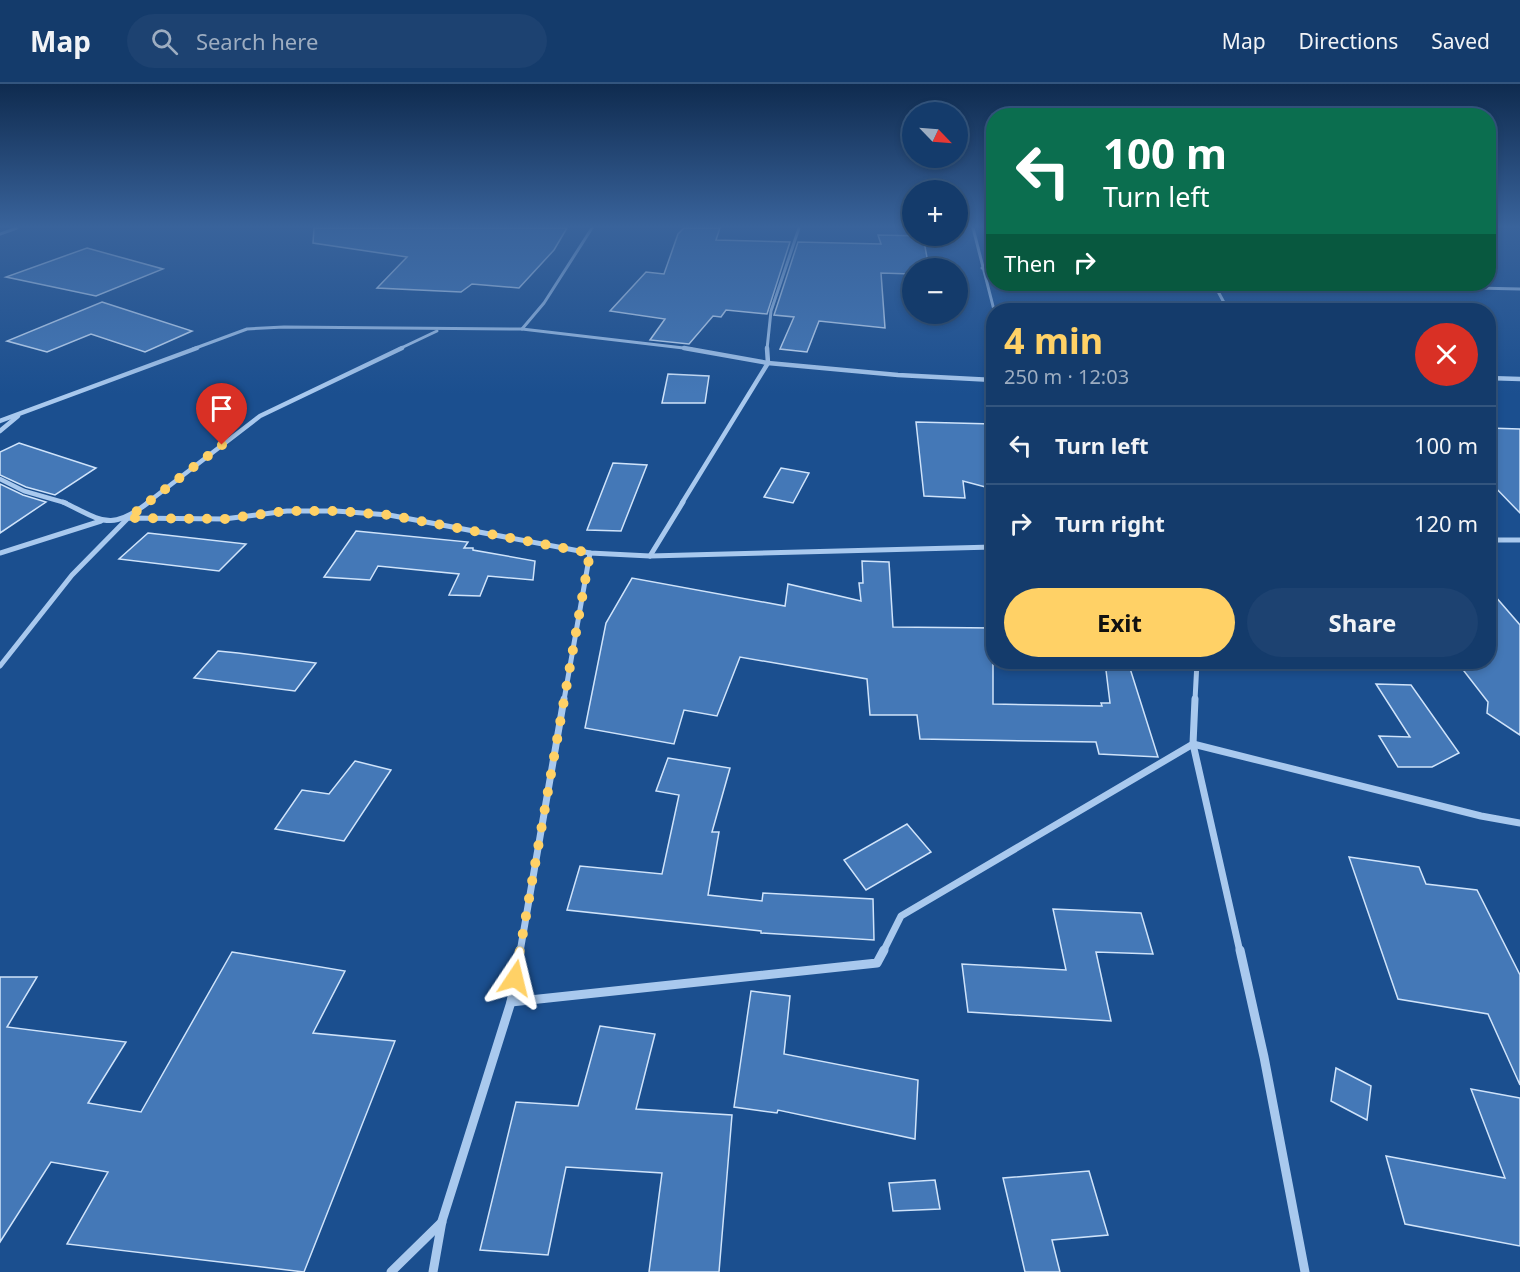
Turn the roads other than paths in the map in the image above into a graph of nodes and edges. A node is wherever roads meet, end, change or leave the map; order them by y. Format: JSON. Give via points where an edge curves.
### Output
{"nodes":[{"id":1,"x":557,"y":283,"type":"edge"},
{"id":2,"x":780,"y":283,"type":"edge"},
{"id":3,"x":1496,"y":288,"type":"edge"},
{"id":4,"x":1520,"y":289,"type":"edge"},
{"id":5,"x":441,"y":329,"type":"junction"},
{"id":6,"x":522,"y":329,"type":"junction"},
{"id":7,"x":768,"y":363,"type":"junction"},
{"id":8,"x":1496,"y":378,"type":"edge"},
{"id":9,"x":1520,"y":379,"type":"edge"},
{"id":10,"x":986,"y":380,"type":"edge"},
{"id":11,"x":20,"y":414,"type":"junction"},
{"id":12,"x":0,"y":421,"type":"edge"},
{"id":13,"x":0,"y":431,"type":"edge"},
{"id":14,"x":0,"y":479,"type":"edge"},
{"id":15,"x":128,"y":518,"type":"junction"},
{"id":16,"x":102,"y":521,"type":"junction"},
{"id":17,"x":1496,"y":540,"type":"edge"},
{"id":18,"x":1520,"y":540,"type":"edge"},
{"id":19,"x":986,"y":547,"type":"edge"},
{"id":20,"x":0,"y":553,"type":"edge"},
{"id":21,"x":590,"y":553,"type":"junction"},
{"id":22,"x":650,"y":556,"type":"junction"},
{"id":23,"x":0,"y":666,"type":"edge"},
{"id":24,"x":1197,"y":669,"type":"edge"},
{"id":25,"x":1193,"y":744,"type":"junction"},
{"id":26,"x":1520,"y":823,"type":"edge"},
{"id":27,"x":511,"y":1002,"type":"junction"},
{"id":28,"x":442,"y":1221,"type":"junction"},
{"id":29,"x":391,"y":1272,"type":"edge"},
{"id":30,"x":433,"y":1272,"type":"edge"},
{"id":31,"x":1305,"y":1272,"type":"edge"}],
"edges":[{"from":1,"to":6,"type":"street"},
{"from":2,"to":7,"type":"street","via":[[765,344]]},
{"from":3,"to":4,"type":"street"},
{"from":5,"to":6,"type":"street"},
{"from":5,"to":11,"type":"street","via":[[247,329]]},
{"from":5,"to":15,"type":"street","via":[[260,416]]},
{"from":6,"to":7,"type":"street","via":[[674,346]]},
{"from":7,"to":10,"type":"street"},
{"from":7,"to":22,"type":"street"},
{"from":8,"to":9,"type":"street"},
{"from":11,"to":12,"type":"street"},
{"from":11,"to":13,"type":"street"},
{"from":14,"to":16,"type":"street"},
{"from":15,"to":16,"type":"street"},
{"from":15,"to":21,"type":"street","via":[[224,519],[287,511],[389,515]]},
{"from":15,"to":23,"type":"street","via":[[72,575]]},
{"from":16,"to":20,"type":"street"},
{"from":17,"to":18,"type":"street"},
{"from":19,"to":22,"type":"street"},
{"from":21,"to":22,"type":"street"},
{"from":21,"to":27,"type":"street"},
{"from":24,"to":25,"type":"street"},
{"from":25,"to":26,"type":"street"},
{"from":25,"to":27,"type":"street","via":[[901,916],[878,963]]},
{"from":25,"to":31,"type":"street","via":[[1264,1057]]},
{"from":27,"to":28,"type":"street"},
{"from":28,"to":29,"type":"street"},
{"from":28,"to":30,"type":"street"}]}
